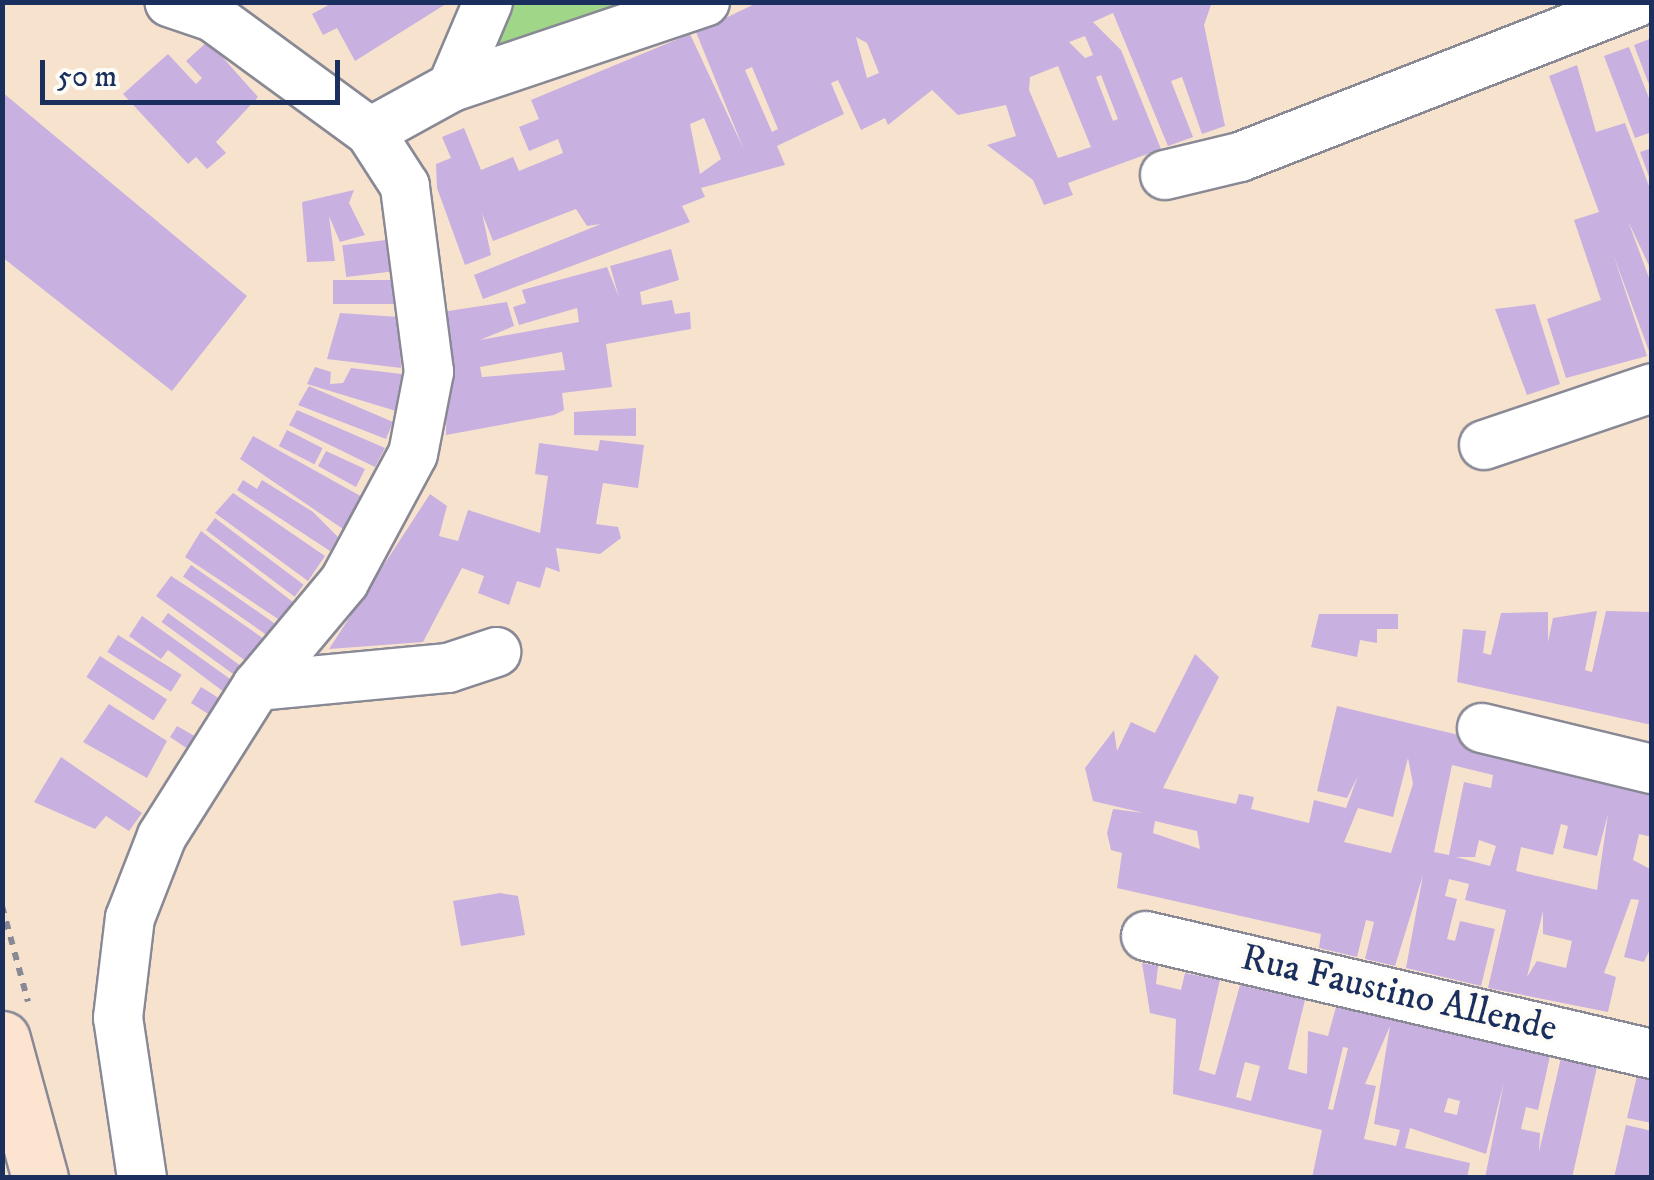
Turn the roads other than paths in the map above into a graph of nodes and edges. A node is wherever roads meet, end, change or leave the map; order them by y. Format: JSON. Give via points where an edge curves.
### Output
{"nodes":[{"id":1,"x":169,"y":2,"type":"edge"},
{"id":2,"x":488,"y":2,"type":"edge"},
{"id":3,"x":705,"y":2,"type":"edge"},
{"id":4,"x":1637,"y":2,"type":"edge"},
{"id":5,"x":452,"y":87,"type":"junction"},
{"id":6,"x":370,"y":132,"type":"junction"},
{"id":7,"x":1165,"y":174,"type":"dead end"},
{"id":8,"x":1652,"y":388,"type":"edge"},
{"id":9,"x":1484,"y":445,"type":"dead end"},
{"id":10,"x":496,"y":652,"type":"dead end"},
{"id":11,"x":258,"y":686,"type":"junction"},
{"id":12,"x":1482,"y":728,"type":"dead end"},
{"id":13,"x":1652,"y":769,"type":"edge"},
{"id":14,"x":1146,"y":936,"type":"dead end"},
{"id":15,"x":2,"y":1039,"type":"edge"},
{"id":16,"x":1652,"y":1054,"type":"edge"},
{"id":17,"x":40,"y":1178,"type":"edge"},
{"id":18,"x":142,"y":1178,"type":"edge"}],
"edges":[{"from":1,"to":6,"type":"street","via":[[213,17]]},
{"from":2,"to":5,"type":"street"},
{"from":3,"to":5,"type":"street"},
{"from":4,"to":7,"type":"street","via":[[1240,157]]},
{"from":5,"to":6,"type":"street"},
{"from":6,"to":11,"type":"street","via":[[405,186],[422,272],[430,372],[413,454],[344,582]]},
{"from":8,"to":9,"type":"street"},
{"from":10,"to":11,"type":"street","via":[[448,668]]},
{"from":11,"to":18,"type":"street","via":[[162,836],[130,918],[118,1018]]},
{"from":12,"to":13,"type":"street"},
{"from":14,"to":16,"type":"street","name":"Rua Faustino Allende"},
{"from":15,"to":17,"type":"main road"}]}
